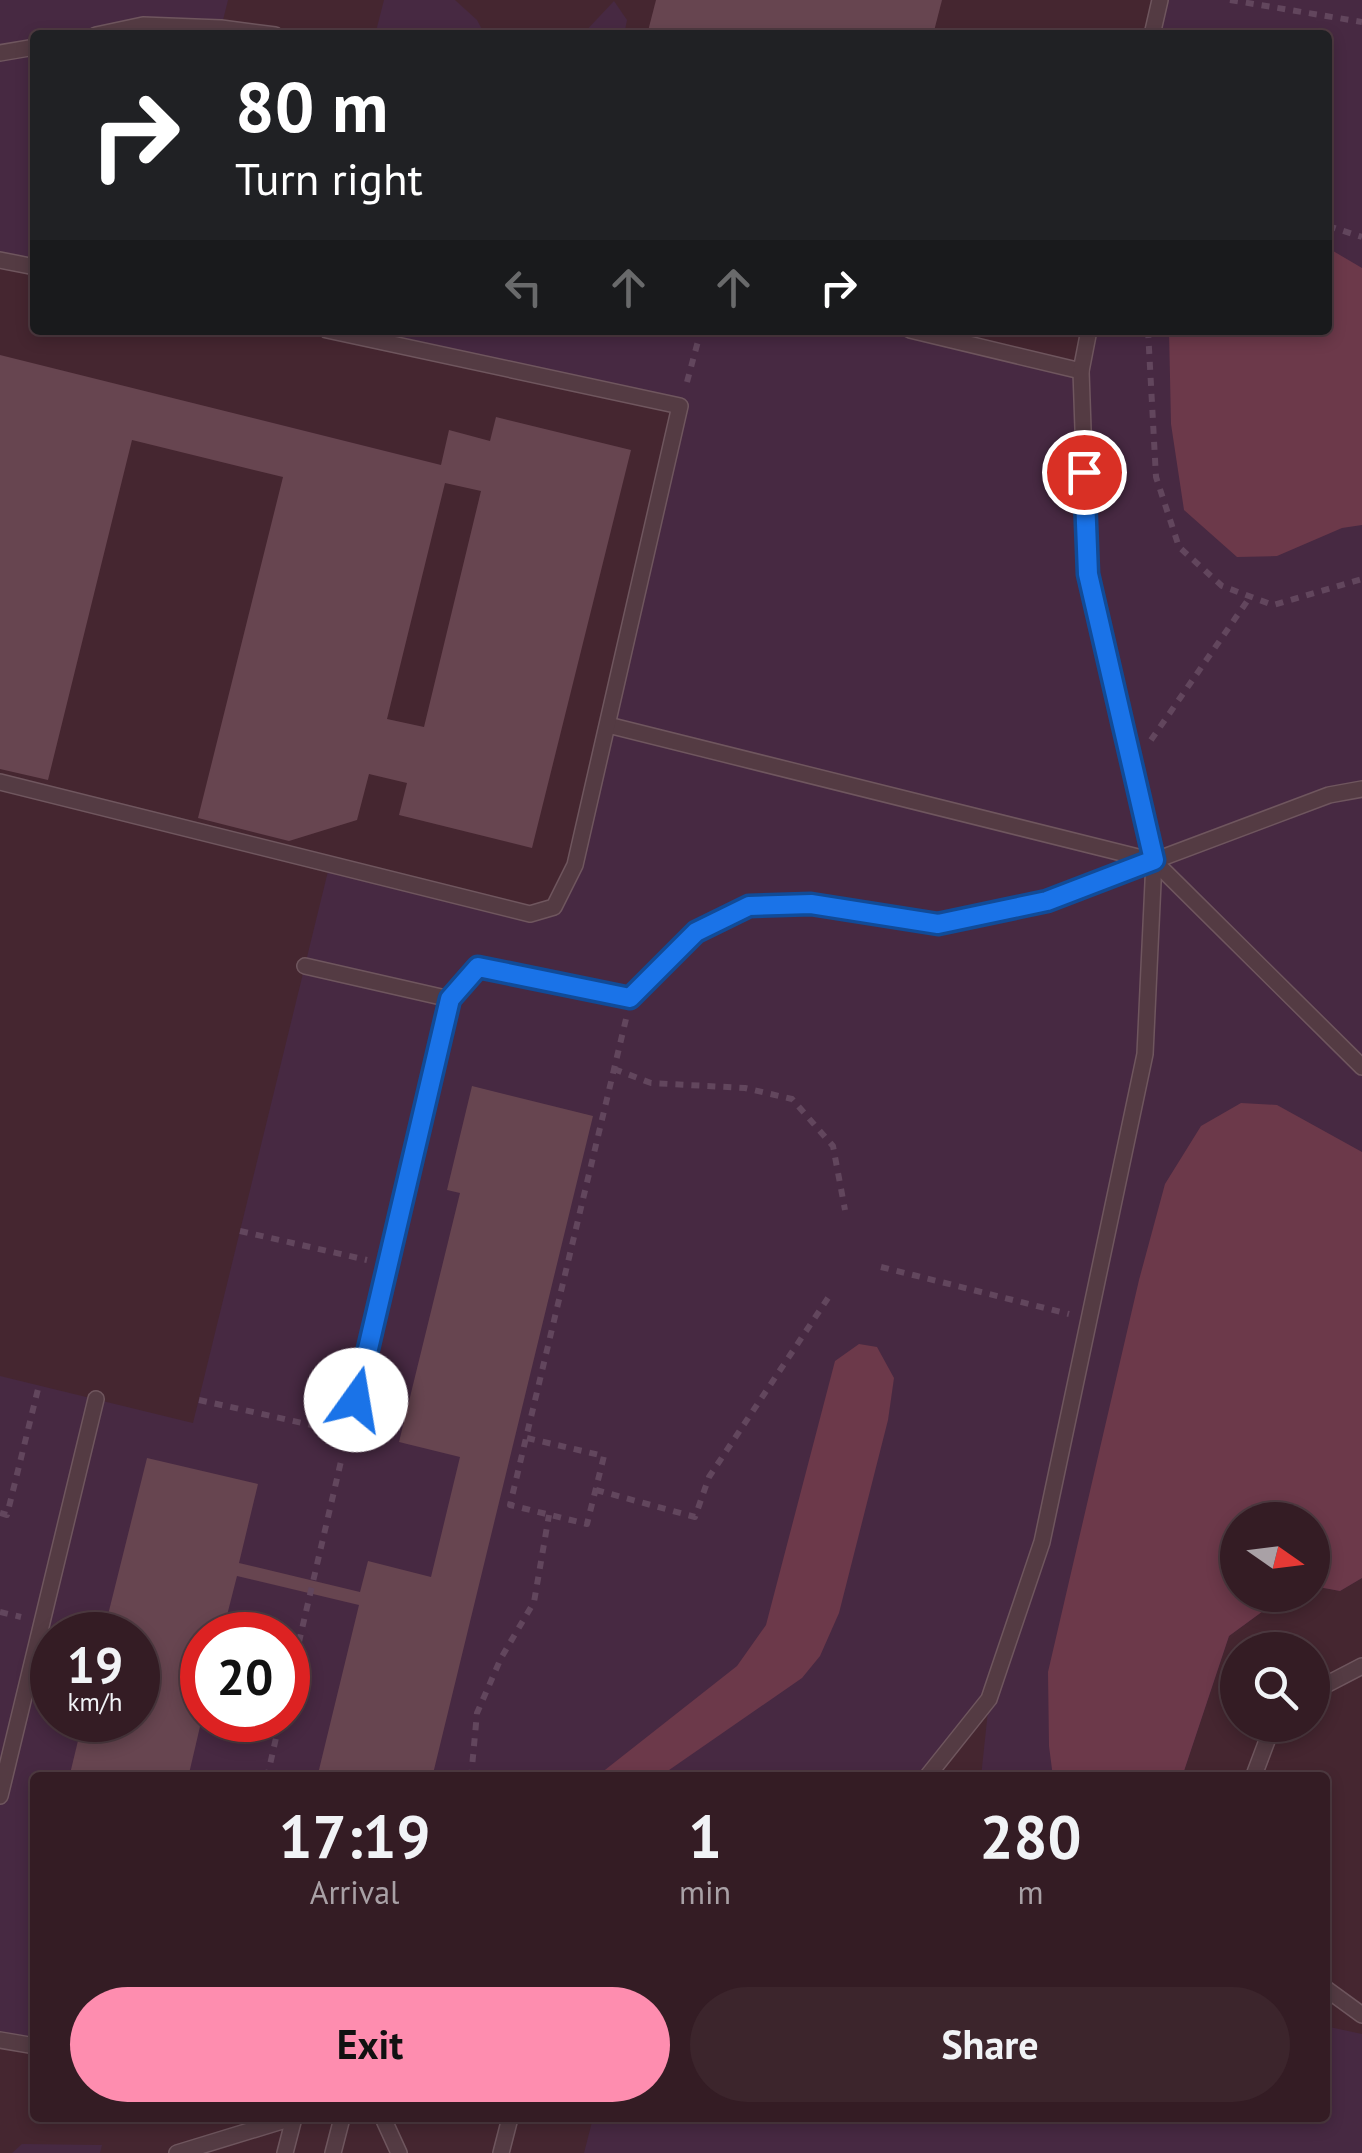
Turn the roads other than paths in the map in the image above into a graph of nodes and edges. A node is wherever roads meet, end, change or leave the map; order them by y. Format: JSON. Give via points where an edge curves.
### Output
{"nodes":[{"id":1,"x":1160,"y":0,"type":"edge"},
{"id":2,"x":120,"y":30,"type":"edge"},
{"id":3,"x":236,"y":30,"type":"edge"},
{"id":4,"x":1153,"y":30,"type":"edge"},
{"id":5,"x":30,"y":49,"type":"edge"},
{"id":6,"x":0,"y":53,"type":"edge"},
{"id":7,"x":0,"y":260,"type":"edge"},
{"id":8,"x":30,"y":266,"type":"edge"},
{"id":9,"x":350,"y":335,"type":"edge"},
{"id":10,"x":931,"y":335,"type":"edge"},
{"id":11,"x":1089,"y":335,"type":"edge"},
{"id":12,"x":1081,"y":371,"type":"junction"},
{"id":13,"x":608,"y":724,"type":"junction"},
{"id":14,"x":0,"y":782,"type":"edge"},
{"id":15,"x":1362,"y":789,"type":"edge"},
{"id":16,"x":1154,"y":860,"type":"junction"},
{"id":17,"x":305,"y":966,"type":"dead end"},
{"id":18,"x":450,"y":999,"type":"junction"},
{"id":19,"x":1362,"y":1067,"type":"edge"},
{"id":20,"x":96,"y":1400,"type":"dead end"},
{"id":21,"x":348,"y":1434,"type":"road end"},
{"id":22,"x":1362,"y":1666,"type":"edge"},
{"id":23,"x":1330,"y":1683,"type":"edge"},
{"id":24,"x":1266,"y":1742,"type":"edge"},
{"id":25,"x":931,"y":1772,"type":"edge"},
{"id":26,"x":1255,"y":1772,"type":"edge"},
{"id":27,"x":0,"y":1796,"type":"edge"},
{"id":28,"x":1330,"y":1992,"type":"edge"},
{"id":29,"x":1362,"y":2015,"type":"edge"},
{"id":30,"x":0,"y":2040,"type":"edge"},
{"id":31,"x":30,"y":2045,"type":"edge"},
{"id":32,"x":280,"y":2122,"type":"edge"},
{"id":33,"x":292,"y":2122,"type":"edge"},
{"id":34,"x":341,"y":2122,"type":"edge"},
{"id":35,"x":385,"y":2122,"type":"edge"},
{"id":36,"x":509,"y":2122,"type":"edge"},
{"id":37,"x":178,"y":2153,"type":"edge"},
{"id":38,"x":284,"y":2153,"type":"edge"},
{"id":39,"x":333,"y":2153,"type":"edge"},
{"id":40,"x":398,"y":2153,"type":"edge"},
{"id":41,"x":501,"y":2153,"type":"edge"}],
"edges":[{"from":1,"to":4,"type":"lane"},
{"from":2,"to":3,"type":"lane"},
{"from":5,"to":6,"type":"lane"},
{"from":7,"to":8,"type":"lane"},
{"from":9,"to":13,"type":"lane","via":[[680,406]]},
{"from":10,"to":12,"type":"lane"},
{"from":11,"to":12,"type":"lane"},
{"from":12,"to":16,"type":"lane","via":[[1088,574]]},
{"from":13,"to":14,"type":"lane","via":[[575,865],[554,906],[530,914]]},
{"from":13,"to":16,"type":"lane"},
{"from":15,"to":16,"type":"lane","via":[[1328,795]]},
{"from":16,"to":18,"type":"lane","via":[[1047,901],[938,924],[811,904],[749,906],[696,932],[630,998],[478,967]]},
{"from":16,"to":19,"type":"lane"},
{"from":16,"to":25,"type":"lane","via":[[1145,1054],[1042,1542],[989,1699]]},
{"from":17,"to":18,"type":"lane"},
{"from":18,"to":21,"type":"lane"},
{"from":20,"to":27,"type":"lane"},
{"from":22,"to":23,"type":"lane"},
{"from":24,"to":26,"type":"lane"},
{"from":28,"to":29,"type":"lane"},
{"from":30,"to":31,"type":"lane"},
{"from":32,"to":37,"type":"lane"},
{"from":33,"to":38,"type":"lane"},
{"from":34,"to":39,"type":"lane"},
{"from":35,"to":40,"type":"lane"},
{"from":36,"to":41,"type":"lane"}]}
